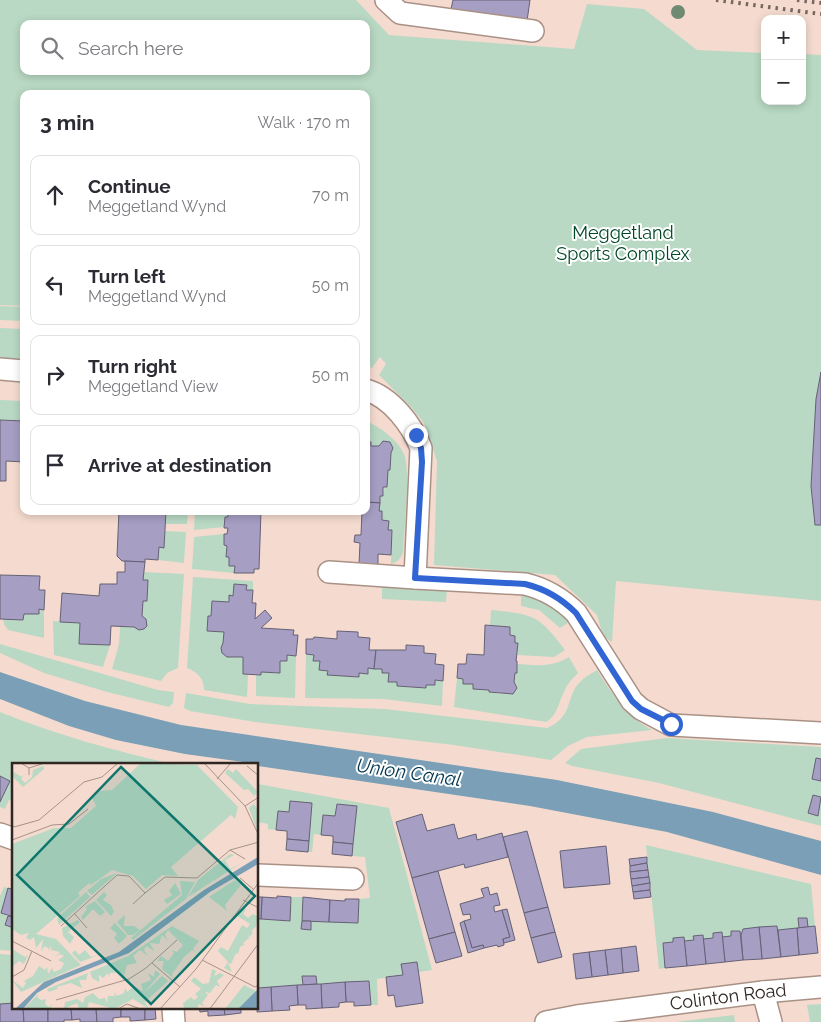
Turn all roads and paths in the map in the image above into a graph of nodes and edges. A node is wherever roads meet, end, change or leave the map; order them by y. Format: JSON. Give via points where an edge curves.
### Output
{"nodes":[{"id":1,"x":386,"y":0,"type":"edge"},
{"id":2,"x":533,"y":31,"type":"dead end"},
{"id":3,"x":0,"y":369,"type":"edge"},
{"id":4,"x":20,"y":371,"type":"edge"},
{"id":5,"x":370,"y":392,"type":"edge"},
{"id":6,"x":329,"y":572,"type":"dead end"},
{"id":7,"x":415,"y":578,"type":"junction"},
{"id":8,"x":821,"y":733,"type":"edge"},
{"id":9,"x":0,"y":834,"type":"edge"},
{"id":10,"x":12,"y":838,"type":"edge"},
{"id":11,"x":259,"y":875,"type":"edge"},
{"id":12,"x":352,"y":879,"type":"dead end"},
{"id":13,"x":821,"y":987,"type":"edge"},
{"id":14,"x":763,"y":992,"type":"junction"},
{"id":15,"x":546,"y":1022,"type":"edge"},
{"id":16,"x":771,"y":1022,"type":"edge"}],
"edges":[{"from":1,"to":2,"type":"street","via":[[400,13]]},
{"from":3,"to":4,"type":"street"},
{"from":5,"to":7,"type":"street","via":[[383,398],[403,417],[421,448]]},
{"from":6,"to":7,"type":"street"},
{"from":7,"to":8,"type":"street","via":[[525,584],[552,593],[576,613],[632,701],[671,724]]},
{"from":9,"to":10,"type":"street"},
{"from":11,"to":12,"type":"street"},
{"from":13,"to":14,"type":"street","name":"Colinton Road"},
{"from":14,"to":15,"type":"street","name":"Colinton Road"},
{"from":14,"to":16,"type":"street"}]}
